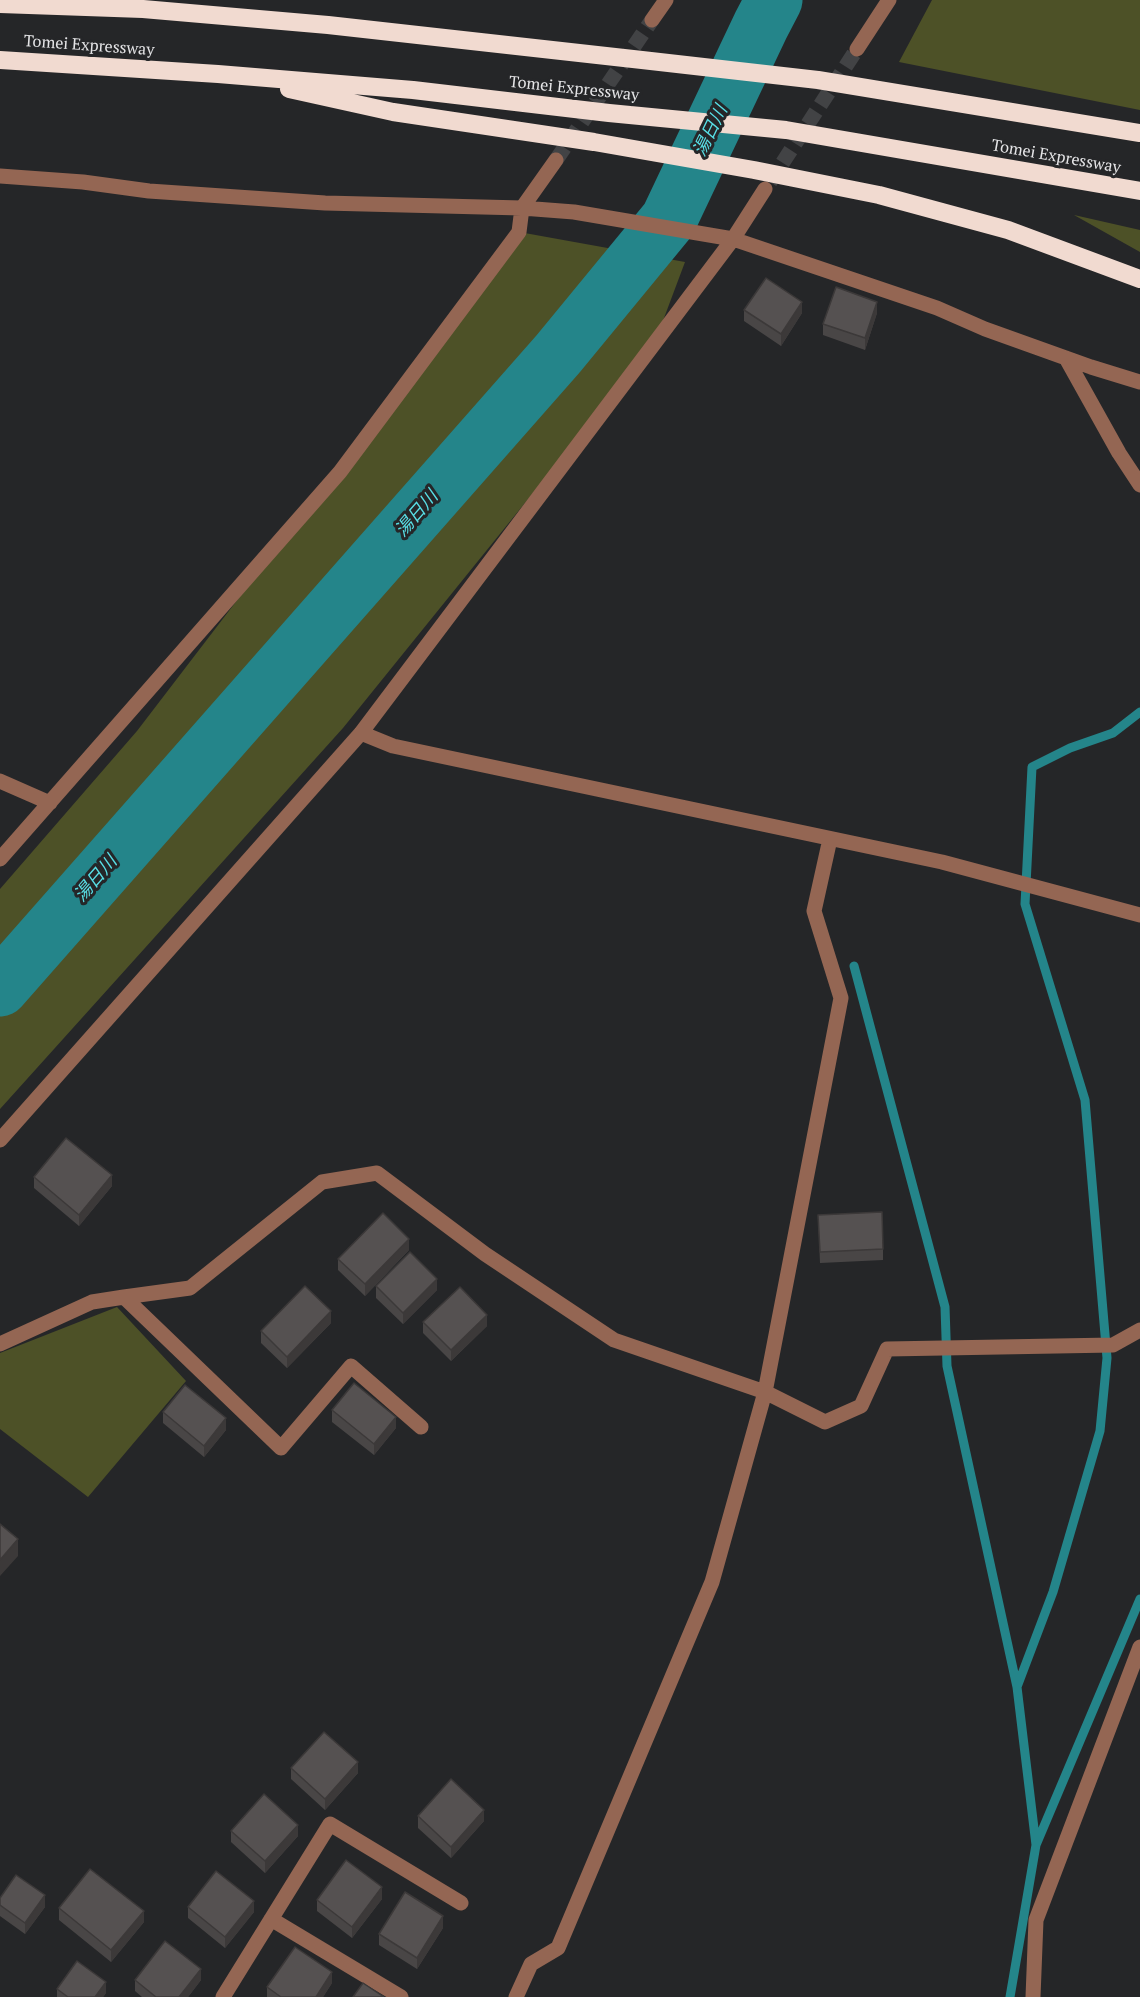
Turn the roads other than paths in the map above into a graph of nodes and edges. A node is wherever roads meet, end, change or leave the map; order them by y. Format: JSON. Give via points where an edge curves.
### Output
{"nodes":[{"id":1,"x":666,"y":0,"type":"edge"},
{"id":2,"x":889,"y":0,"type":"edge"},
{"id":3,"x":0,"y":4,"type":"edge"},
{"id":4,"x":652,"y":20,"type":"tunnel mouth"},
{"id":5,"x":857,"y":49,"type":"tunnel mouth"},
{"id":6,"x":0,"y":60,"type":"edge"},
{"id":7,"x":218,"y":74,"type":"junction"},
{"id":8,"x":1140,"y":133,"type":"edge"},
{"id":9,"x":555,"y":160,"type":"tunnel mouth"},
{"id":10,"x":0,"y":176,"type":"edge"},
{"id":11,"x":765,"y":189,"type":"tunnel mouth"},
{"id":12,"x":1140,"y":191,"type":"edge"},
{"id":13,"x":522,"y":208,"type":"junction"},
{"id":14,"x":733,"y":239,"type":"junction"},
{"id":15,"x":1140,"y":279,"type":"edge"},
{"id":16,"x":1066,"y":358,"type":"junction"},
{"id":17,"x":1140,"y":382,"type":"edge"},
{"id":18,"x":1140,"y":484,"type":"edge"},
{"id":19,"x":361,"y":733,"type":"junction"},
{"id":20,"x":0,"y":781,"type":"edge"},
{"id":21,"x":50,"y":803,"type":"junction"},
{"id":22,"x":830,"y":838,"type":"junction"},
{"id":23,"x":0,"y":859,"type":"edge"},
{"id":24,"x":1140,"y":915,"type":"edge"},
{"id":25,"x":0,"y":1140,"type":"edge"},
{"id":26,"x":124,"y":1298,"type":"junction"},
{"id":27,"x":1140,"y":1330,"type":"edge"},
{"id":28,"x":0,"y":1344,"type":"edge"},
{"id":29,"x":765,"y":1392,"type":"junction"},
{"id":30,"x":421,"y":1427,"type":"dead end"},
{"id":31,"x":1140,"y":1647,"type":"edge"},
{"id":32,"x":461,"y":1903,"type":"dead end"},
{"id":33,"x":271,"y":1919,"type":"junction"},
{"id":34,"x":223,"y":1997,"type":"edge"},
{"id":35,"x":401,"y":1997,"type":"edge"},
{"id":36,"x":516,"y":1997,"type":"edge"},
{"id":37,"x":1033,"y":1997,"type":"edge"}],
"edges":[{"from":1,"to":4,"type":"street"},
{"from":2,"to":5,"type":"street"},
{"from":3,"to":8,"type":"highway","via":[[143,9],[328,25],[642,60],[818,80]]},
{"from":6,"to":7,"type":"highway","name":"Tomei Expressway"},
{"from":7,"to":12,"type":"highway","name":"Tomei Expressway","via":[[413,90],[786,130]]},
{"from":7,"to":15,"type":"highway","via":[[393,112],[594,142],[879,195],[997,227]]},
{"from":9,"to":13,"type":"street"},
{"from":10,"to":13,"type":"street","via":[[325,203]]},
{"from":11,"to":14,"type":"street"},
{"from":13,"to":14,"type":"street","via":[[574,212]]},
{"from":13,"to":21,"type":"street","via":[[519,232],[340,472]]},
{"from":14,"to":16,"type":"street"},
{"from":14,"to":19,"type":"street"},
{"from":16,"to":17,"type":"street"},
{"from":16,"to":18,"type":"street"},
{"from":19,"to":22,"type":"street","via":[[393,746]]},
{"from":19,"to":25,"type":"street"},
{"from":20,"to":21,"type":"street"},
{"from":21,"to":23,"type":"street"},
{"from":22,"to":24,"type":"street","via":[[942,862]]},
{"from":22,"to":29,"type":"street","via":[[814,911],[841,998]]},
{"from":26,"to":28,"type":"street","via":[[92,1302]]},
{"from":26,"to":29,"type":"street","via":[[190,1288],[322,1182],[377,1173],[485,1254],[614,1340]]},
{"from":26,"to":30,"type":"street","via":[[281,1448],[351,1366]]},
{"from":27,"to":29,"type":"street","via":[[1113,1345],[887,1349],[861,1406],[825,1422]]},
{"from":29,"to":36,"type":"street","via":[[712,1582],[558,1948],[531,1964]]},
{"from":31,"to":37,"type":"street","via":[[1036,1920]]},
{"from":32,"to":33,"type":"street","via":[[330,1824]]},
{"from":33,"to":34,"type":"street"},
{"from":33,"to":35,"type":"street"}]}
